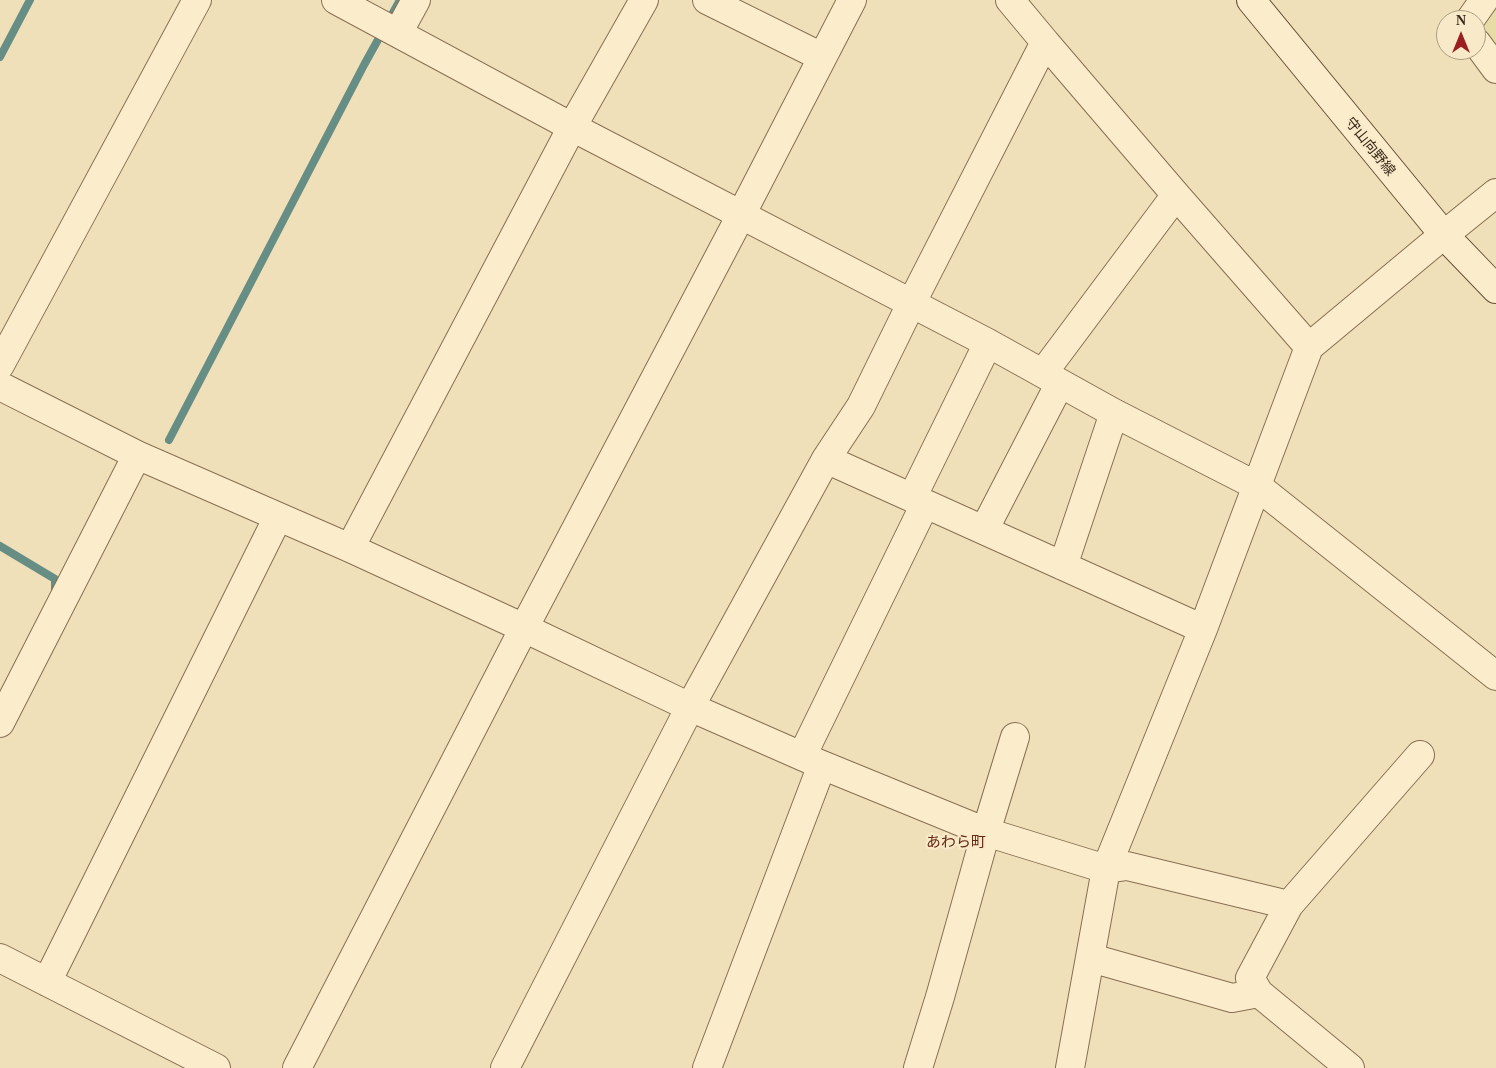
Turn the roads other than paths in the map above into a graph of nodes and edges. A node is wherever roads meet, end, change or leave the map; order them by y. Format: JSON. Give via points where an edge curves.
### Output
{"nodes":[{"id":1,"x":197,"y":0,"type":"edge"},
{"id":2,"x":336,"y":0,"type":"edge"},
{"id":3,"x":416,"y":0,"type":"edge"},
{"id":4,"x":644,"y":0,"type":"edge"},
{"id":5,"x":707,"y":0,"type":"edge"},
{"id":6,"x":852,"y":0,"type":"edge"},
{"id":7,"x":1010,"y":0,"type":"edge"},
{"id":8,"x":1253,"y":1,"type":"edge"},
{"id":9,"x":398,"y":33,"type":"junction"},
{"id":10,"x":1045,"y":42,"type":"junction"},
{"id":11,"x":1486,"y":55,"type":"edge"},
{"id":12,"x":822,"y":57,"type":"junction"},
{"id":13,"x":1496,"y":68,"type":"edge"},
{"id":14,"x":572,"y":127,"type":"junction"},
{"id":15,"x":1496,"y":193,"type":"edge"},
{"id":16,"x":1176,"y":195,"type":"junction"},
{"id":17,"x":741,"y":215,"type":"junction"},
{"id":18,"x":1444,"y":235,"type":"junction"},
{"id":19,"x":1496,"y":289,"type":"edge"},
{"id":20,"x":911,"y":304,"type":"junction"},
{"id":21,"x":988,"y":343,"type":"junction"},
{"id":22,"x":1309,"y":347,"type":"junction"},
{"id":23,"x":0,"y":365,"type":"edge"},
{"id":24,"x":1051,"y":378,"type":"junction"},
{"id":25,"x":0,"y":386,"type":"edge"},
{"id":26,"x":1114,"y":413,"type":"junction"},
{"id":27,"x":137,"y":455,"type":"junction"},
{"id":28,"x":826,"y":459,"type":"junction"},
{"id":29,"x":1258,"y":486,"type":"junction"},
{"id":30,"x":919,"y":501,"type":"junction"},
{"id":31,"x":278,"y":517,"type":"junction"},
{"id":32,"x":984,"y":530,"type":"junction"},
{"id":33,"x":350,"y":548,"type":"junction"},
{"id":34,"x":1063,"y":566,"type":"junction"},
{"id":35,"x":524,"y":628,"type":"junction"},
{"id":36,"x":1203,"y":629,"type":"junction"},
{"id":37,"x":1496,"y":676,"type":"edge"},
{"id":38,"x":690,"y":707,"type":"junction"},
{"id":39,"x":0,"y":723,"type":"edge"},
{"id":40,"x":1015,"y":737,"type":"dead end"},
{"id":41,"x":1420,"y":755,"type":"dead end"},
{"id":42,"x":812,"y":761,"type":"junction"},
{"id":43,"x":986,"y":832,"type":"junction"},
{"id":44,"x":1106,"y":868,"type":"junction"},
{"id":45,"x":1289,"y":905,"type":"junction"},
{"id":46,"x":0,"y":958,"type":"edge"},
{"id":47,"x":1091,"y":958,"type":"junction"},
{"id":48,"x":47,"y":982,"type":"junction"},
{"id":49,"x":1259,"y":993,"type":"junction"},
{"id":50,"x":216,"y":1068,"type":"edge"},
{"id":51,"x":297,"y":1068,"type":"edge"},
{"id":52,"x":505,"y":1068,"type":"edge"},
{"id":53,"x":707,"y":1068,"type":"edge"},
{"id":54,"x":918,"y":1068,"type":"edge"},
{"id":55,"x":1070,"y":1068,"type":"edge"},
{"id":56,"x":1350,"y":1068,"type":"edge"}],
"edges":[{"from":1,"to":23,"type":"street"},
{"from":2,"to":9,"type":"street"},
{"from":3,"to":9,"type":"street"},
{"from":4,"to":14,"type":"street"},
{"from":5,"to":12,"type":"street"},
{"from":6,"to":12,"type":"street"},
{"from":7,"to":10,"type":"street"},
{"from":8,"to":18,"type":"street","name":"守山向野線"},
{"from":9,"to":14,"type":"street"},
{"from":10,"to":16,"type":"street"},
{"from":10,"to":20,"type":"street"},
{"from":11,"to":13,"type":"street"},
{"from":12,"to":17,"type":"street"},
{"from":14,"to":17,"type":"street"},
{"from":14,"to":33,"type":"street"},
{"from":15,"to":18,"type":"street"},
{"from":16,"to":22,"type":"street"},
{"from":16,"to":24,"type":"street"},
{"from":17,"to":20,"type":"street"},
{"from":17,"to":35,"type":"street"},
{"from":18,"to":19,"type":"street","name":"守山向野線"},
{"from":18,"to":22,"type":"street"},
{"from":20,"to":21,"type":"street"},
{"from":20,"to":28,"type":"street","via":[[861,406]]},
{"from":21,"to":24,"type":"street"},
{"from":21,"to":30,"type":"street"},
{"from":22,"to":29,"type":"street"},
{"from":24,"to":26,"type":"street"},
{"from":24,"to":32,"type":"street"},
{"from":25,"to":27,"type":"street"},
{"from":26,"to":29,"type":"street"},
{"from":26,"to":34,"type":"street"},
{"from":27,"to":31,"type":"street"},
{"from":27,"to":39,"type":"street"},
{"from":28,"to":30,"type":"street"},
{"from":28,"to":38,"type":"street"},
{"from":29,"to":36,"type":"street"},
{"from":29,"to":37,"type":"street"},
{"from":30,"to":32,"type":"street"},
{"from":30,"to":42,"type":"street"},
{"from":31,"to":33,"type":"street"},
{"from":31,"to":48,"type":"street"},
{"from":32,"to":34,"type":"street"},
{"from":33,"to":35,"type":"street"},
{"from":34,"to":36,"type":"street"},
{"from":35,"to":38,"type":"street"},
{"from":35,"to":51,"type":"street"},
{"from":36,"to":44,"type":"street"},
{"from":38,"to":42,"type":"street"},
{"from":38,"to":52,"type":"street"},
{"from":40,"to":43,"type":"street"},
{"from":41,"to":45,"type":"street"},
{"from":42,"to":43,"type":"street"},
{"from":42,"to":53,"type":"street"},
{"from":43,"to":44,"type":"street"},
{"from":43,"to":54,"type":"street"},
{"from":44,"to":45,"type":"street","via":[[1127,866]]},
{"from":44,"to":47,"type":"street"},
{"from":45,"to":49,"type":"street","via":[[1250,978]]},
{"from":46,"to":48,"type":"street"},
{"from":47,"to":49,"type":"street","via":[[1232,998]]},
{"from":47,"to":55,"type":"street"},
{"from":48,"to":50,"type":"street"},
{"from":49,"to":56,"type":"street"}]}
